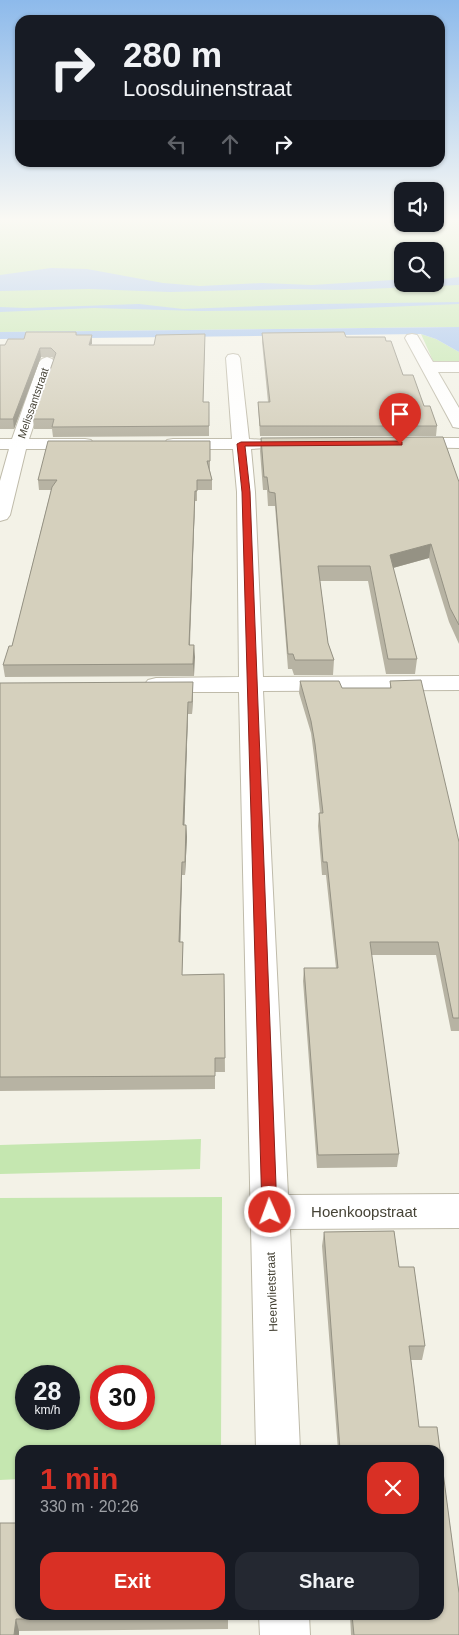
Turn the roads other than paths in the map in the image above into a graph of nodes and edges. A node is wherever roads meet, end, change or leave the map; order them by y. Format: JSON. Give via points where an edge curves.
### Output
{"nodes":[{"id":1,"x":412,"y":338,"type":"dead end"},
{"id":2,"x":233,"y":358,"type":"dead end"},
{"id":3,"x":46,"y":362,"type":"edge"},
{"id":4,"x":430,"y":367,"type":"junction"},
{"id":5,"x":459,"y":367,"type":"edge"},
{"id":6,"x":459,"y":423,"type":"edge"},
{"id":7,"x":459,"y":443,"type":"edge"},
{"id":8,"x":0,"y":444,"type":"edge"},
{"id":9,"x":19,"y":444,"type":"junction"},
{"id":10,"x":106,"y":444,"type":"edge"},
{"id":11,"x":154,"y":444,"type":"edge"},
{"id":12,"x":241,"y":444,"type":"junction"},
{"id":13,"x":280,"y":444,"type":"edge"},
{"id":14,"x":390,"y":444,"type":"edge"},
{"id":15,"x":0,"y":515,"type":"edge"},
{"id":16,"x":459,"y":683,"type":"edge"},
{"id":17,"x":251,"y":684,"type":"junction"},
{"id":18,"x":136,"y":685,"type":"edge"},
{"id":19,"x":459,"y":1211,"type":"edge"},
{"id":20,"x":270,"y":1212,"type":"junction"},
{"id":21,"x":278,"y":1445,"type":"edge"},
{"id":22,"x":284,"y":1620,"type":"edge"},
{"id":23,"x":285,"y":1635,"type":"edge"}],
"edges":[{"from":1,"to":4,"type":"street"},
{"from":2,"to":12,"type":"street","name":"Heenvlietstraat"},
{"from":3,"to":9,"type":"street","name":"Melissantstraat"},
{"from":4,"to":5,"type":"street"},
{"from":4,"to":6,"type":"street"},
{"from":7,"to":14,"type":"street"},
{"from":8,"to":9,"type":"street"},
{"from":9,"to":10,"type":"street"},
{"from":9,"to":15,"type":"street","name":"Melissantstraat"},
{"from":11,"to":12,"type":"street"},
{"from":12,"to":13,"type":"street"},
{"from":12,"to":17,"type":"street","name":"Heenvlietstraat","via":[[246,492]]},
{"from":16,"to":17,"type":"street"},
{"from":17,"to":18,"type":"street"},
{"from":17,"to":20,"type":"street","name":"Heenvlietstraat"},
{"from":19,"to":20,"type":"street","name":"Hoenkoopstraat"},
{"from":20,"to":21,"type":"street","name":"Heenvlietstraat"},
{"from":22,"to":23,"type":"street"}]}
